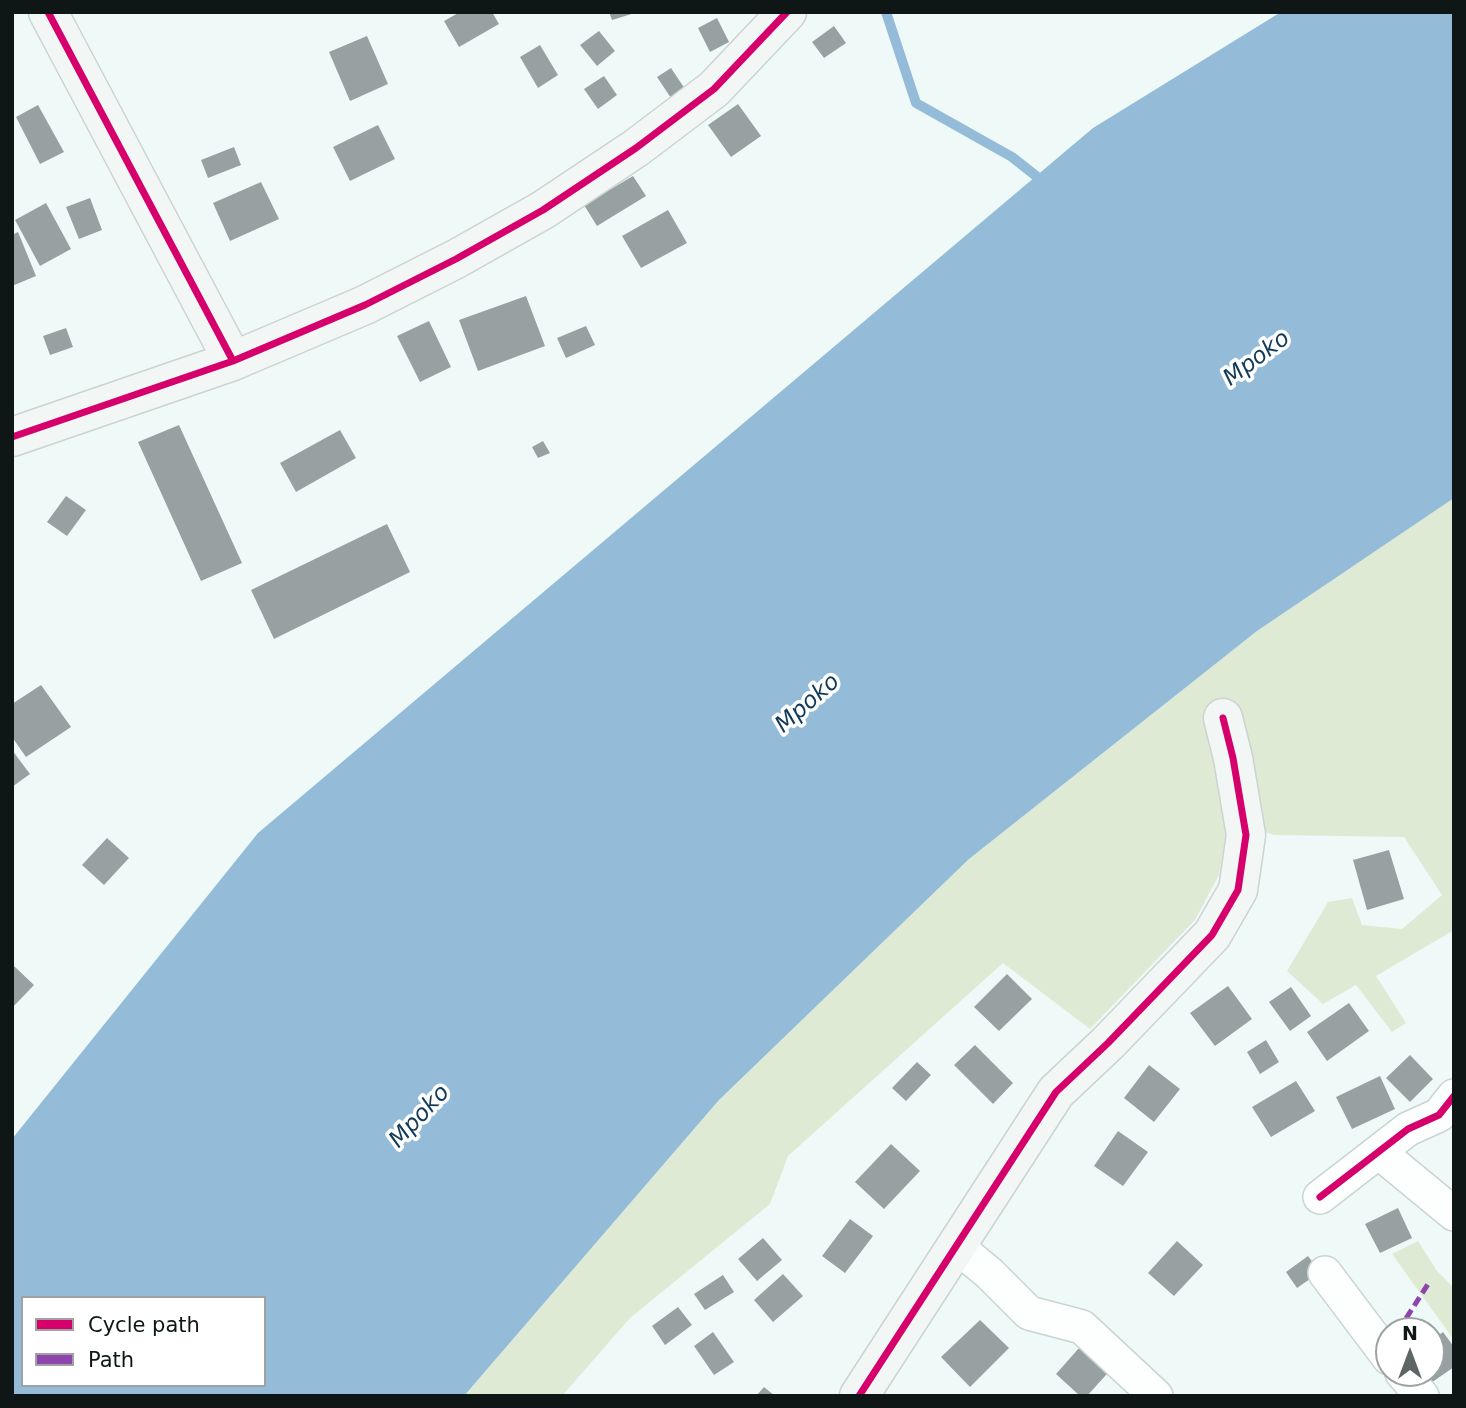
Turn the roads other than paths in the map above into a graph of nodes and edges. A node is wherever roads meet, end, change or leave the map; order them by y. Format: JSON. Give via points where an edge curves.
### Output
{"nodes":[{"id":1,"x":48,"y":12,"type":"edge"},
{"id":2,"x":778,"y":16,"type":"edge"},
{"id":3,"x":233,"y":362,"type":"junction"},
{"id":4,"x":12,"y":436,"type":"edge"},
{"id":5,"x":1223,"y":718,"type":"dead end"},
{"id":6,"x":1454,"y":1096,"type":"edge"},
{"id":7,"x":1380,"y":1153,"type":"junction"},
{"id":8,"x":1320,"y":1197,"type":"dead end"},
{"id":9,"x":1454,"y":1214,"type":"edge"},
{"id":10,"x":955,"y":1245,"type":"junction"},
{"id":11,"x":1325,"y":1273,"type":"dead end"},
{"id":12,"x":1375,"y":1339,"type":"edge"},
{"id":13,"x":859,"y":1396,"type":"edge"},
{"id":14,"x":1156,"y":1396,"type":"edge"}],
"edges":[{"from":1,"to":3,"type":"street"},
{"from":2,"to":3,"type":"street","via":[[714,89],[543,210],[365,305]]},
{"from":3,"to":4,"type":"street"},
{"from":5,"to":10,"type":"street","via":[[1246,835],[1238,890],[1212,935],[1056,1092]]},
{"from":6,"to":7,"type":"street","via":[[1439,1115],[1408,1129]]},
{"from":7,"to":8,"type":"street"},
{"from":7,"to":9,"type":"street"},
{"from":10,"to":13,"type":"street"},
{"from":10,"to":14,"type":"street","via":[[1029,1312],[1082,1327]]},
{"from":11,"to":12,"type":"street"}]}
